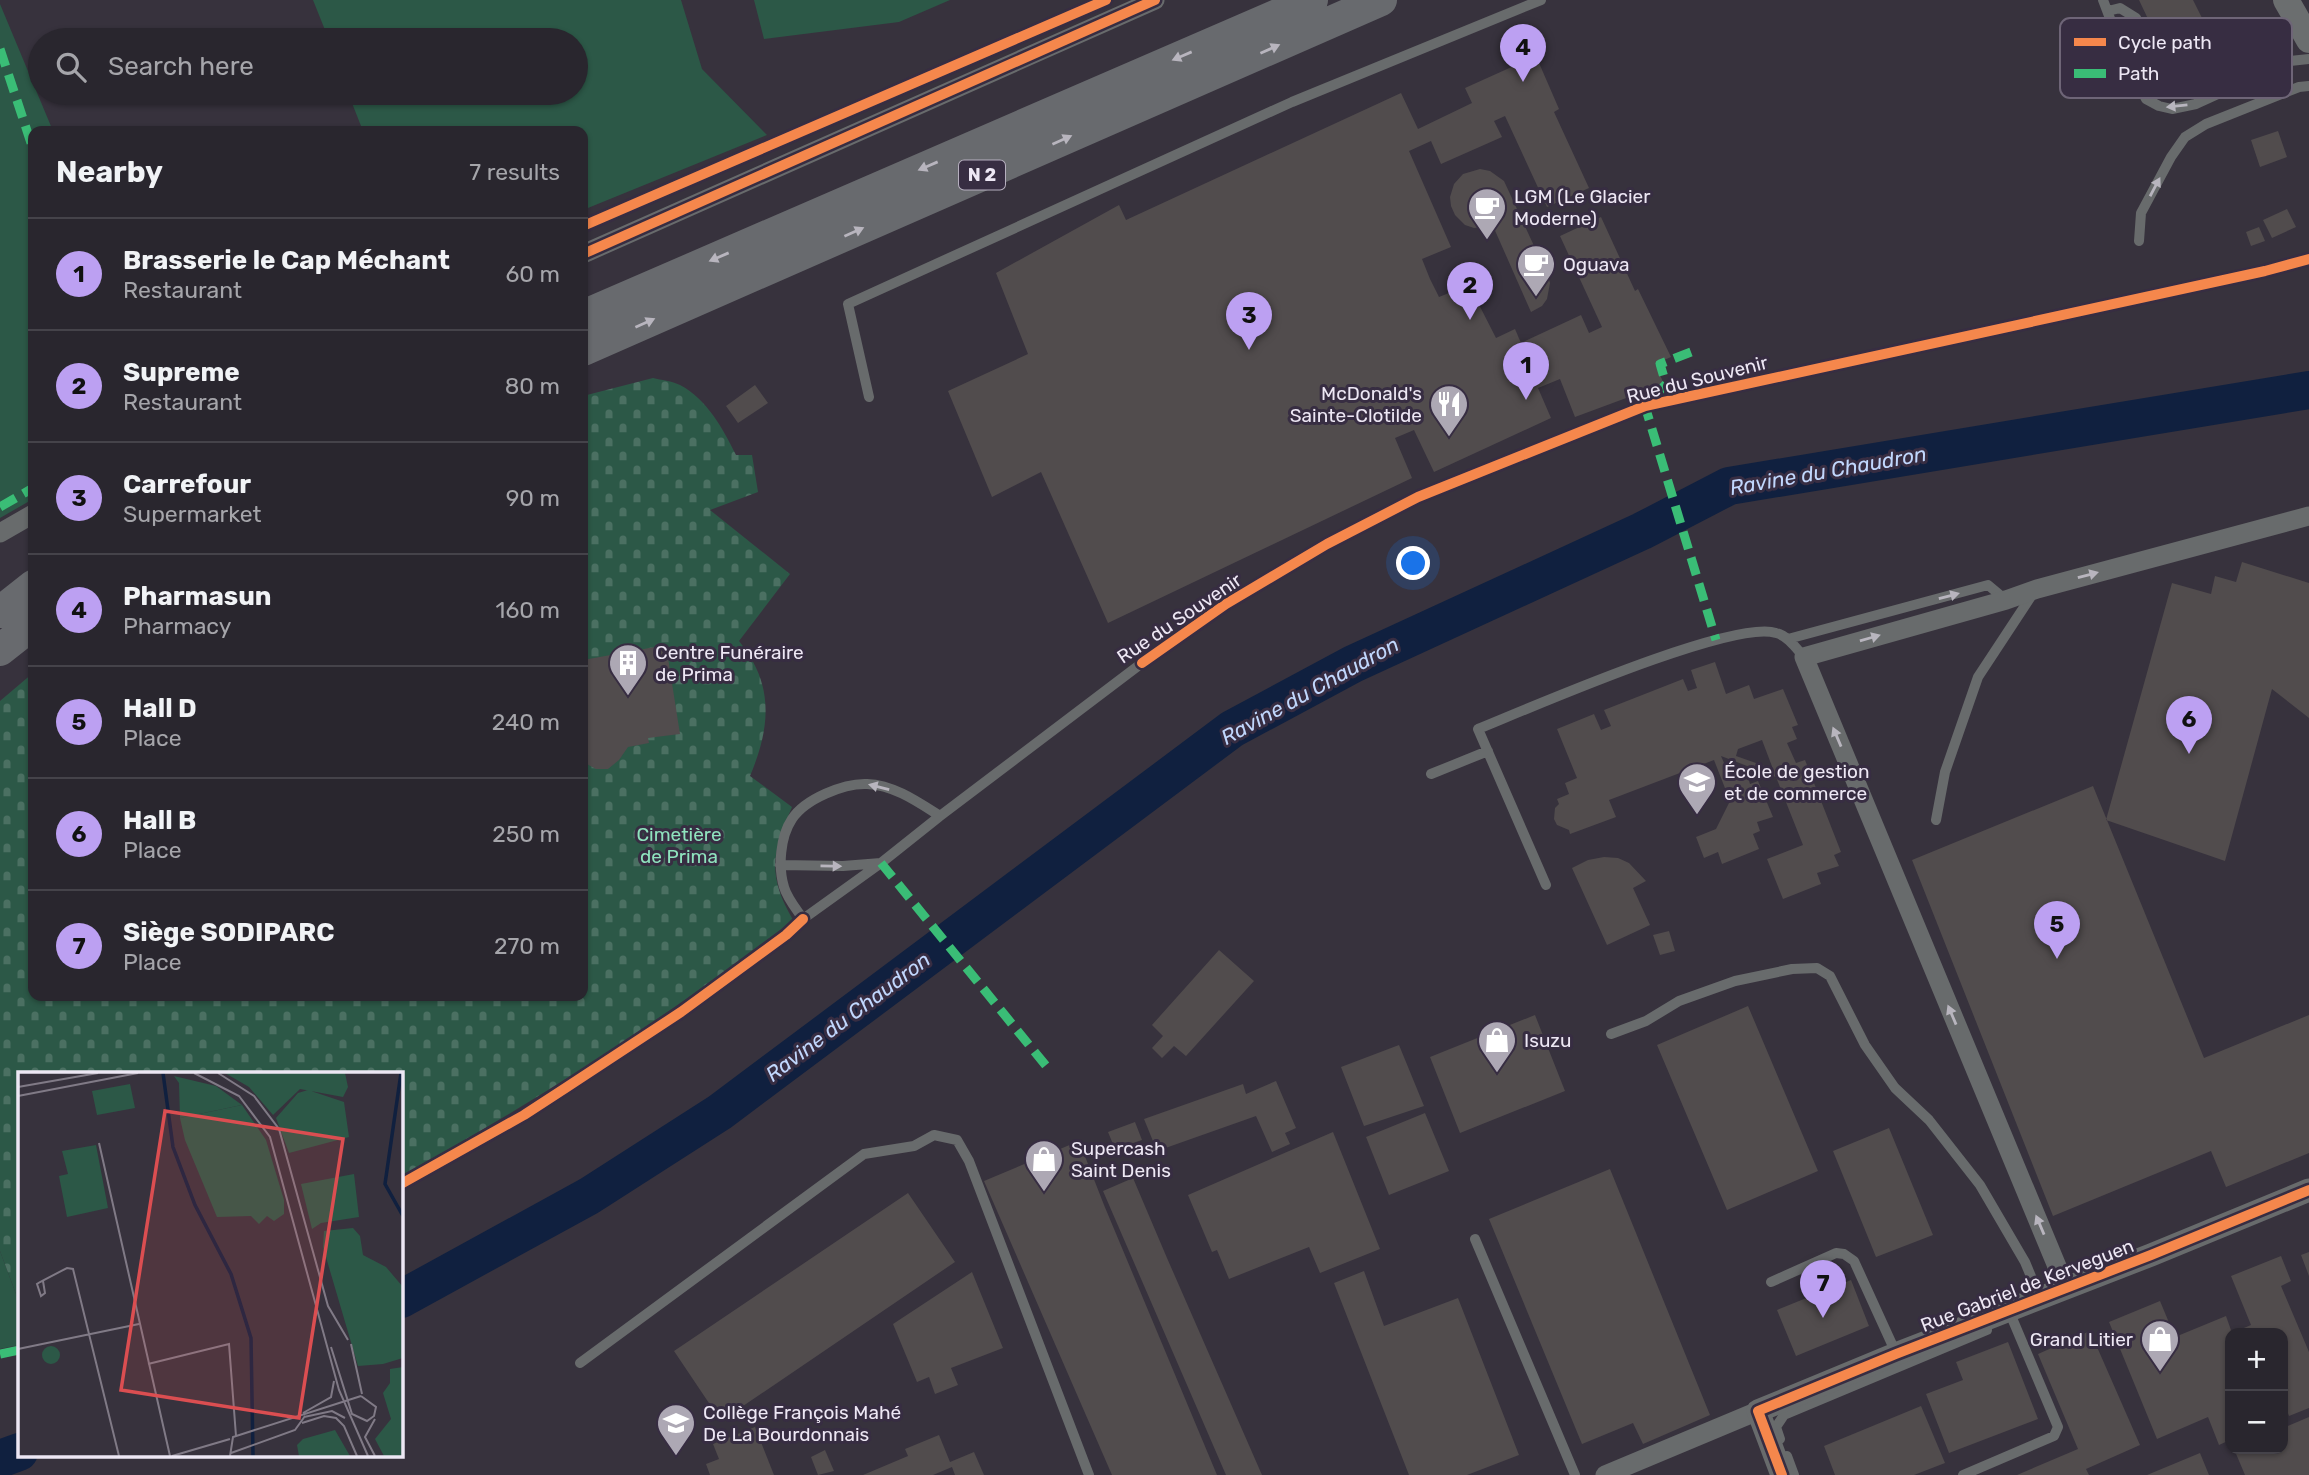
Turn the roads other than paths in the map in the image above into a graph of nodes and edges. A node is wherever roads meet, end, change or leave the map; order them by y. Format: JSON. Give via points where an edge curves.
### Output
{"nodes":[{"id":1,"x":1155,"y":0,"type":"edge"},
{"id":2,"x":1312,"y":0,"type":"edge"},
{"id":3,"x":1381,"y":0,"type":"edge"},
{"id":4,"x":1541,"y":0,"type":"edge"},
{"id":5,"x":2103,"y":0,"type":"edge"},
{"id":6,"x":2286,"y":0,"type":"edge"},
{"id":7,"x":2108,"y":11,"type":"junction"},
{"id":8,"x":2111,"y":18,"type":"edge"},
{"id":9,"x":2136,"y":18,"type":"edge"},
{"id":10,"x":2309,"y":40,"type":"edge"},
{"id":11,"x":2309,"y":86,"type":"edge"},
{"id":12,"x":2292,"y":90,"type":"edge"},
{"id":13,"x":2145,"y":98,"type":"edge"},
{"id":14,"x":2209,"y":98,"type":"edge"},
{"id":15,"x":2272,"y":98,"type":"edge"},
{"id":16,"x":2139,"y":241,"type":"dead end"},
{"id":17,"x":588,"y":252,"type":"edge"},
{"id":18,"x":2309,"y":260,"type":"edge"},
{"id":19,"x":588,"y":314,"type":"edge"},
{"id":20,"x":588,"y":348,"type":"edge"},
{"id":21,"x":869,"y":397,"type":"dead end"},
{"id":22,"x":2309,"y":516,"type":"edge"},
{"id":23,"x":28,"y":517,"type":"edge"},
{"id":24,"x":0,"y":533,"type":"edge"},
{"id":25,"x":2036,"y":589,"type":"junction"},
{"id":26,"x":28,"y":590,"type":"edge"},
{"id":27,"x":2006,"y":600,"type":"junction"},
{"id":28,"x":0,"y":612,"type":"edge"},
{"id":29,"x":28,"y":628,"type":"edge"},
{"id":30,"x":1788,"y":639,"type":"junction"},
{"id":31,"x":0,"y":650,"type":"edge"},
{"id":32,"x":1804,"y":657,"type":"junction"},
{"id":33,"x":1488,"y":751,"type":"junction"},
{"id":34,"x":1431,"y":774,"type":"dead end"},
{"id":35,"x":940,"y":816,"type":"junction"},
{"id":36,"x":1936,"y":820,"type":"dead end"},
{"id":37,"x":881,"y":863,"type":"junction"},
{"id":38,"x":780,"y":865,"type":"junction"},
{"id":39,"x":1546,"y":885,"type":"dead end"},
{"id":40,"x":1611,"y":1034,"type":"dead end"},
{"id":41,"x":2309,"y":1190,"type":"edge"},
{"id":42,"x":2309,"y":1198,"type":"edge"},
{"id":43,"x":1475,"y":1239,"type":"dead end"},
{"id":44,"x":1771,"y":1282,"type":"dead end"},
{"id":45,"x":2066,"y":1288,"type":"junction"},
{"id":46,"x":2040,"y":1298,"type":"junction"},
{"id":47,"x":2011,"y":1315,"type":"junction"},
{"id":48,"x":1896,"y":1354,"type":"junction"},
{"id":49,"x":580,"y":1363,"type":"dead end"},
{"id":50,"x":1758,"y":1411,"type":"junction"},
{"id":51,"x":1089,"y":1475,"type":"edge"},
{"id":52,"x":1575,"y":1475,"type":"edge"},
{"id":53,"x":1605,"y":1475,"type":"edge"},
{"id":54,"x":1782,"y":1475,"type":"edge"},
{"id":55,"x":1794,"y":1475,"type":"edge"},
{"id":56,"x":1963,"y":1475,"type":"edge"}],
"edges":[{"from":1,"to":17,"type":"street"},
{"from":2,"to":19,"type":"highway","number":"N 2","one_way":true},
{"from":20,"to":3,"type":"highway","number":"N 2","one_way":true},
{"from":4,"to":21,"type":"lane","via":[[1292,102],[848,304]]},
{"from":5,"to":7,"type":"lane"},
{"from":6,"to":10,"type":"main road"},
{"from":8,"to":7,"type":"lane","one_way":true},
{"from":7,"to":9,"type":"lane","via":[[2120,8]]},
{"from":12,"to":11,"type":"lane","one_way":true},
{"from":14,"to":13,"type":"lane","one_way":true,"via":[[2172,109]]},
{"from":16,"to":15,"type":"lane","one_way":true,"via":[[2141,213],[2185,137]]},
{"from":18,"to":35,"type":"lane","name":"Rue du Souvenir","via":[[1645,406],[1418,497],[1226,604]]},
{"from":25,"to":22,"type":"street","one_way":true},
{"from":23,"to":24,"type":"street"},
{"from":25,"to":27,"type":"street"},
{"from":25,"to":36,"type":"lane","via":[[1978,677],[1945,772]]},
{"from":26,"to":28,"type":"highway"},
{"from":30,"to":27,"type":"lane","one_way":true,"via":[[1988,585]]},
{"from":32,"to":27,"type":"street","one_way":true},
{"from":29,"to":31,"type":"highway"},
{"from":30,"to":32,"type":"lane"},
{"from":30,"to":33,"type":"lane","via":[[1775,632],[1749,632],[1617,674],[1478,729]]},
{"from":45,"to":32,"type":"street","one_way":true},
{"from":33,"to":34,"type":"lane"},
{"from":33,"to":39,"type":"lane"},
{"from":35,"to":37,"type":"lane","name":"Rue du Souvenir"},
{"from":35,"to":38,"type":"lane","one_way":true,"via":[[896,791],[868,784],[844,785],[792,818]]},
{"from":38,"to":37,"type":"lane","one_way":true},
{"from":37,"to":38,"type":"lane","name":"Rue du Souvenir","via":[[803,919],[784,889]]},
{"from":40,"to":46,"type":"lane","via":[[1646,1021],[1679,1001],[1735,981],[1792,969],[1817,968],[1830,975],[1865,1045],[1895,1088],[1929,1119],[1980,1185],[2025,1262]]},
{"from":41,"to":45,"type":"street","name":"Rue Gabriel de Kerveguen"},
{"from":42,"to":47,"type":"lane"},
{"from":43,"to":52,"type":"lane"},
{"from":44,"to":48,"type":"lane","via":[[1836,1253],[1844,1254],[1854,1261]]},
{"from":45,"to":46,"type":"street","name":"Rue Gabriel de Kerveguen"},
{"from":46,"to":47,"type":"street","name":"Rue Gabriel de Kerveguen"},
{"from":47,"to":48,"type":"street","name":"Rue Gabriel de Kerveguen"},
{"from":47,"to":55,"type":"lane","via":[[1784,1415],[1776,1427]]},
{"from":47,"to":56,"type":"lane","via":[[2058,1431]]},
{"from":48,"to":50,"type":"street","name":"Rue Gabriel de Kerveguen"},
{"from":49,"to":51,"type":"lane","via":[[864,1154],[914,1146],[934,1135],[957,1140]]},
{"from":50,"to":53,"type":"street","name":"Rue Gabriel de Kerveguen"},
{"from":50,"to":54,"type":"street"}]}
